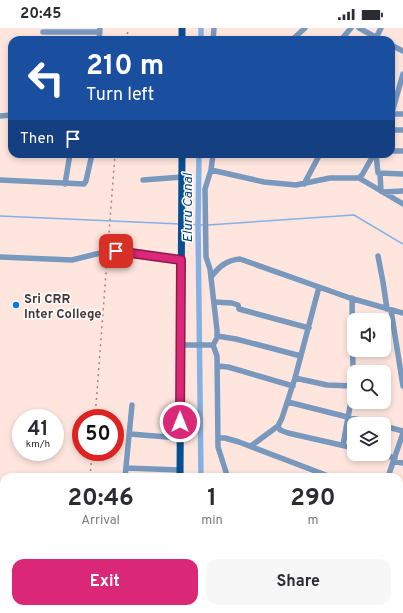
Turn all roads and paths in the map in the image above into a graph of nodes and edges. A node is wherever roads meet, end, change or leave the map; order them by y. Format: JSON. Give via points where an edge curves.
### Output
{"nodes":[{"id":1,"x":305,"y":28,"type":"edge"},
{"id":2,"x":351,"y":28,"type":"edge"},
{"id":3,"x":359,"y":28,"type":"edge"},
{"id":4,"x":100,"y":30,"type":"edge"},
{"id":5,"x":43,"y":32,"type":"dead end"},
{"id":6,"x":296,"y":36,"type":"edge"},
{"id":7,"x":344,"y":36,"type":"edge"},
{"id":8,"x":373,"y":36,"type":"edge"},
{"id":9,"x":403,"y":74,"type":"edge"},
{"id":10,"x":400,"y":94,"type":"edge"},
{"id":11,"x":395,"y":106,"type":"edge"},
{"id":12,"x":69,"y":158,"type":"edge"},
{"id":13,"x":91,"y":158,"type":"edge"},
{"id":14,"x":182,"y":158,"type":"edge"},
{"id":15,"x":212,"y":158,"type":"edge"},
{"id":16,"x":318,"y":158,"type":"edge"},
{"id":17,"x":373,"y":158,"type":"edge"},
{"id":18,"x":375,"y":158,"type":"edge"},
{"id":19,"x":211,"y":170,"type":"junction"},
{"id":20,"x":380,"y":174,"type":"junction"},
{"id":21,"x":403,"y":174,"type":"edge"},
{"id":22,"x":182,"y":177,"type":"junction"},
{"id":23,"x":359,"y":178,"type":"junction"},
{"id":24,"x":0,"y":180,"type":"edge"},
{"id":25,"x":143,"y":180,"type":"dead end"},
{"id":26,"x":65,"y":184,"type":"junction"},
{"id":27,"x":304,"y":184,"type":"junction"},
{"id":28,"x":403,"y":191,"type":"edge"},
{"id":29,"x":382,"y":192,"type":"junction"},
{"id":30,"x":403,"y":204,"type":"edge"},
{"id":31,"x":378,"y":256,"type":"dead end"},
{"id":32,"x":0,"y":257,"type":"edge"},
{"id":33,"x":181,"y":259,"type":"junction"},
{"id":34,"x":211,"y":277,"type":"junction"},
{"id":35,"x":319,"y":287,"type":"junction"},
{"id":36,"x":352,"y":298,"type":"junction"},
{"id":37,"x":214,"y":302,"type":"junction"},
{"id":38,"x":389,"y":309,"type":"junction"},
{"id":39,"x":403,"y":313,"type":"edge"},
{"id":40,"x":308,"y":328,"type":"junction"},
{"id":41,"x":217,"y":336,"type":"junction"},
{"id":42,"x":396,"y":339,"type":"junction"},
{"id":43,"x":403,"y":340,"type":"edge"},
{"id":44,"x":184,"y":345,"type":"junction"},
{"id":45,"x":213,"y":345,"type":"junction"},
{"id":46,"x":301,"y":356,"type":"junction"},
{"id":47,"x":352,"y":365,"type":"edge"},
{"id":48,"x":217,"y":366,"type":"junction"},
{"id":49,"x":295,"y":378,"type":"junction"},
{"id":50,"x":293,"y":386,"type":"junction"},
{"id":51,"x":347,"y":386,"type":"edge"},
{"id":52,"x":403,"y":386,"type":"edge"},
{"id":53,"x":288,"y":402,"type":"junction"},
{"id":54,"x":132,"y":405,"type":"dead end"},
{"id":55,"x":350,"y":409,"type":"edge"},
{"id":56,"x":349,"y":417,"type":"joint"},
{"id":57,"x":278,"y":426,"type":"junction"},
{"id":58,"x":347,"y":426,"type":"edge"},
{"id":59,"x":391,"y":428,"type":"edge"},
{"id":60,"x":403,"y":432,"type":"edge"},
{"id":61,"x":130,"y":434,"type":"junction"},
{"id":62,"x":180,"y":438,"type":"junction"},
{"id":63,"x":218,"y":438,"type":"junction"},
{"id":64,"x":402,"y":440,"type":"edge"},
{"id":65,"x":343,"y":445,"type":"junction"},
{"id":66,"x":251,"y":446,"type":"junction"},
{"id":67,"x":347,"y":446,"type":"edge"},
{"id":68,"x":391,"y":458,"type":"edge"},
{"id":69,"x":394,"y":459,"type":"junction"},
{"id":70,"x":403,"y":463,"type":"edge"},
{"id":71,"x":126,"y":468,"type":"junction"},
{"id":72,"x":126,"y":473,"type":"edge"},
{"id":73,"x":171,"y":473,"type":"edge"},
{"id":74,"x":180,"y":473,"type":"edge"},
{"id":75,"x":226,"y":473,"type":"edge"},
{"id":76,"x":321,"y":473,"type":"edge"},
{"id":77,"x":389,"y":473,"type":"edge"}],
"edges":[{"from":1,"to":6,"type":"street"},
{"from":2,"to":7,"type":"street"},
{"from":3,"to":8,"type":"street"},
{"from":4,"to":5,"type":"street"},
{"from":9,"to":10,"type":"street"},
{"from":10,"to":11,"type":"street"},
{"from":12,"to":26,"type":"street"},
{"from":13,"to":26,"type":"street","via":[[85,183]]},
{"from":14,"to":22,"type":"main road"},
{"from":15,"to":19,"type":"street"},
{"from":16,"to":27,"type":"street"},
{"from":17,"to":23,"type":"street"},
{"from":18,"to":20,"type":"street","via":[[377,171]]},
{"from":19,"to":27,"type":"street","via":[[264,182]]},
{"from":19,"to":34,"type":"street","via":[[204,188],[206,256]]},
{"from":20,"to":21,"type":"street"},
{"from":20,"to":29,"type":"street"},
{"from":22,"to":25,"type":"street"},
{"from":22,"to":33,"type":"main road"},
{"from":23,"to":27,"type":"street","via":[[330,178]]},
{"from":23,"to":29,"type":"street"},
{"from":24,"to":26,"type":"street"},
{"from":28,"to":29,"type":"street"},
{"from":29,"to":30,"type":"street"},
{"from":31,"to":38,"type":"street"},
{"from":32,"to":33,"type":"street","via":[[72,260],[116,251]]},
{"from":33,"to":44,"type":"main road"},
{"from":34,"to":35,"type":"street","via":[[224,264],[240,259]]},
{"from":34,"to":37,"type":"street"},
{"from":35,"to":36,"type":"street"},
{"from":35,"to":40,"type":"street"},
{"from":36,"to":38,"type":"street"},
{"from":36,"to":47,"type":"street"},
{"from":37,"to":40,"type":"street","via":[[232,303],[238,305],[239,309]]},
{"from":37,"to":41,"type":"street"},
{"from":38,"to":39,"type":"street"},
{"from":38,"to":42,"type":"street"},
{"from":40,"to":46,"type":"street"},
{"from":41,"to":45,"type":"street"},
{"from":41,"to":46,"type":"street"},
{"from":42,"to":43,"type":"street"},
{"from":42,"to":52,"type":"street"},
{"from":44,"to":45,"type":"street"},
{"from":44,"to":62,"type":"main road"},
{"from":45,"to":48,"type":"street"},
{"from":46,"to":49,"type":"street"},
{"from":48,"to":50,"type":"street"},
{"from":48,"to":63,"type":"street"},
{"from":49,"to":50,"type":"street"},
{"from":49,"to":51,"type":"street","via":[[327,385]]},
{"from":50,"to":53,"type":"street"},
{"from":53,"to":56,"type":"street"},
{"from":53,"to":57,"type":"street"},
{"from":54,"to":61,"type":"street"},
{"from":55,"to":56,"type":"street"},
{"from":57,"to":65,"type":"street","via":[[280,430],[288,433]]},
{"from":57,"to":66,"type":"street"},
{"from":58,"to":65,"type":"street"},
{"from":59,"to":60,"type":"street"},
{"from":60,"to":64,"type":"street"},
{"from":61,"to":62,"type":"street"},
{"from":61,"to":71,"type":"street"},
{"from":62,"to":74,"type":"main road"},
{"from":63,"to":66,"type":"street"},
{"from":63,"to":75,"type":"street"},
{"from":64,"to":69,"type":"street"},
{"from":65,"to":67,"type":"street"},
{"from":66,"to":76,"type":"street"},
{"from":68,"to":69,"type":"street"},
{"from":69,"to":70,"type":"street"},
{"from":69,"to":77,"type":"street"},
{"from":71,"to":72,"type":"street"},
{"from":71,"to":73,"type":"street"}]}
